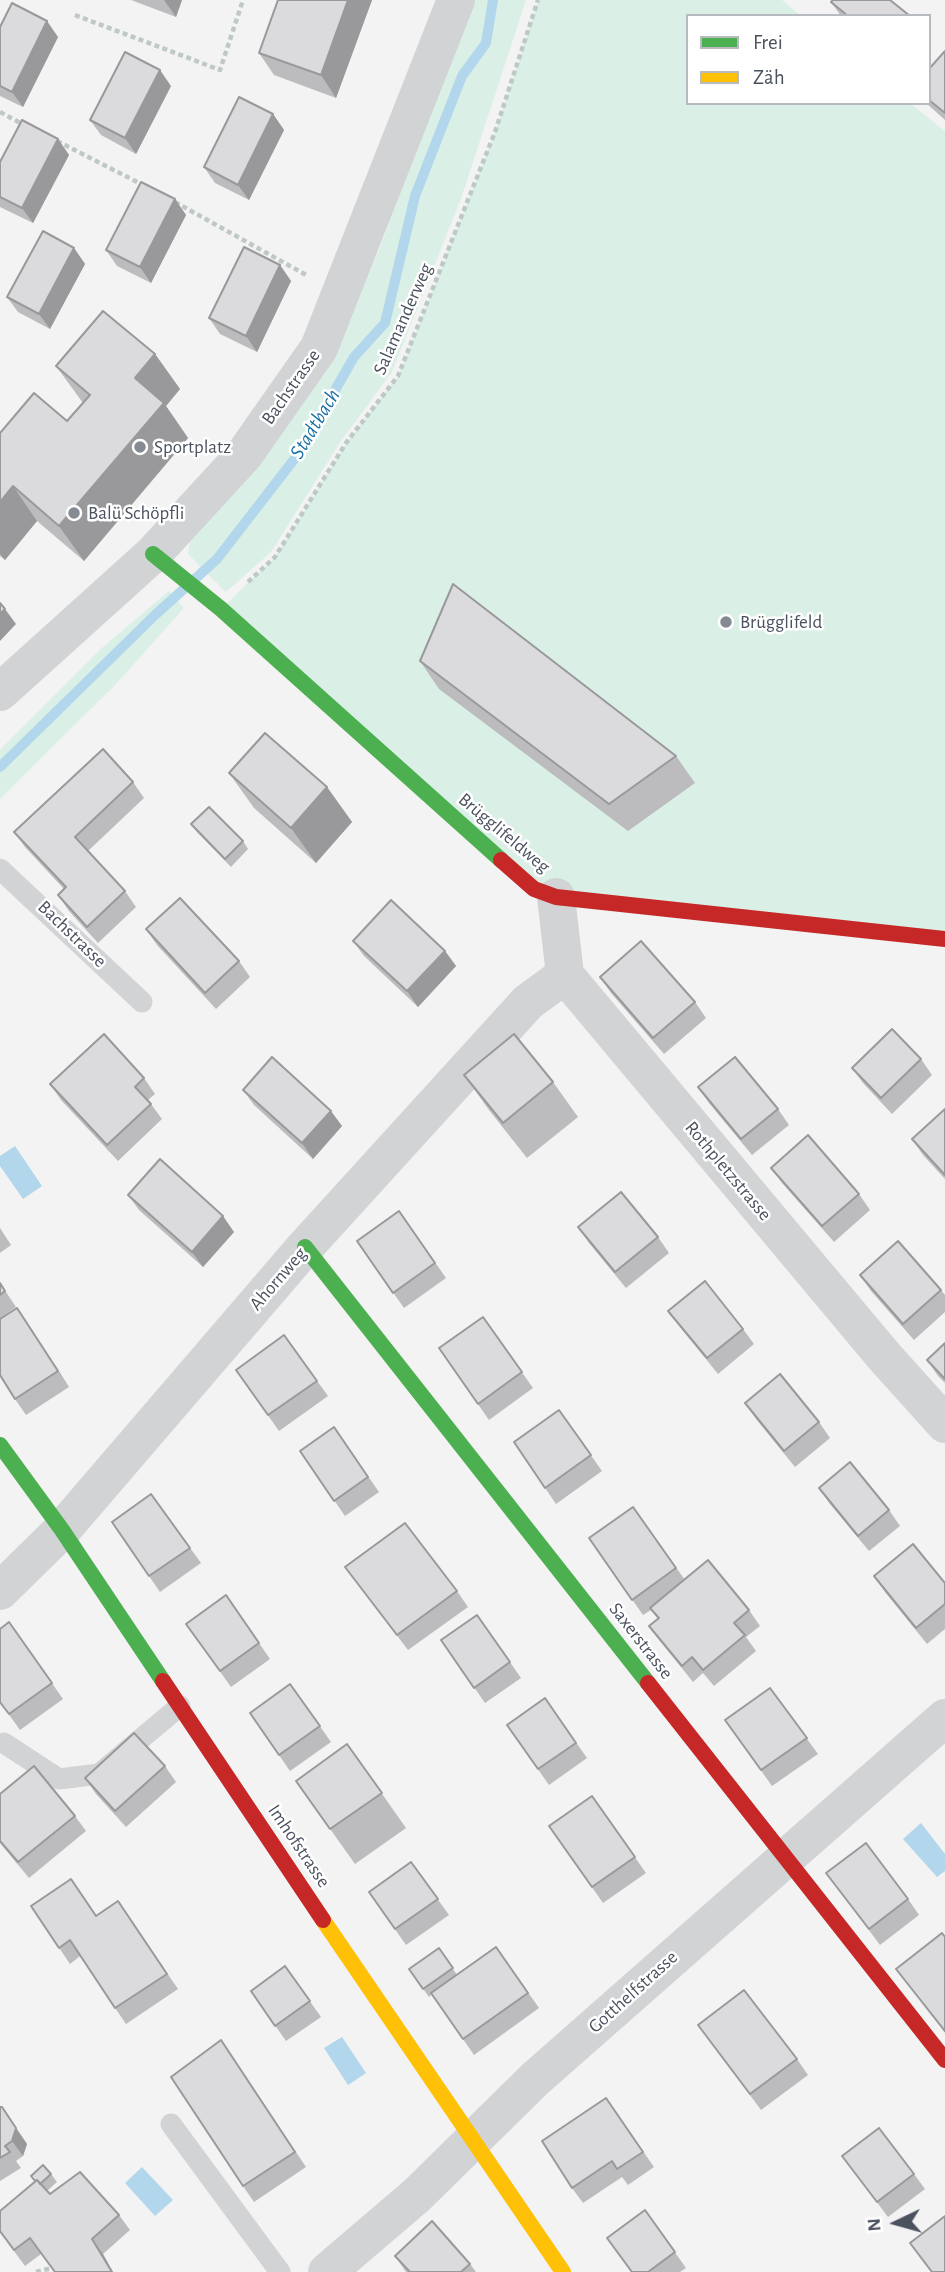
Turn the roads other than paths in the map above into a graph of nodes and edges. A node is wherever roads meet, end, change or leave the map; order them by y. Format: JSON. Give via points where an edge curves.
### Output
{"nodes":[{"id":1,"x":456,"y":0,"type":"edge"},
{"id":2,"x":153,"y":554,"type":"junction"},
{"id":3,"x":0,"y":692,"type":"edge"},
{"id":4,"x":0,"y":869,"type":"edge"},
{"id":5,"x":556,"y":897,"type":"junction"},
{"id":6,"x":945,"y":939,"type":"edge"},
{"id":7,"x":565,"y":975,"type":"junction"},
{"id":8,"x":142,"y":1002,"type":"dead end"},
{"id":9,"x":305,"y":1247,"type":"junction"},
{"id":10,"x":945,"y":1424,"type":"edge"},
{"id":11,"x":0,"y":1445,"type":"edge"},
{"id":12,"x":62,"y":1530,"type":"junction"},
{"id":13,"x":0,"y":1591,"type":"edge"},
{"id":14,"x":180,"y":1706,"type":"junction"},
{"id":15,"x":945,"y":1718,"type":"edge"},
{"id":16,"x":4,"y":1743,"type":"dead end"},
{"id":17,"x":784,"y":1858,"type":"junction"},
{"id":18,"x":945,"y":2060,"type":"edge"},
{"id":19,"x":171,"y":2124,"type":"dead end"},
{"id":20,"x":471,"y":2141,"type":"junction"},
{"id":21,"x":279,"y":2272,"type":"edge"},
{"id":22,"x":327,"y":2272,"type":"edge"},
{"id":23,"x":563,"y":2272,"type":"edge"}],
"edges":[{"from":1,"to":2,"type":"street","name":"Bachstrasse","via":[[319,348],[244,455]]},
{"from":2,"to":3,"type":"street","name":"Bachstrasse"},
{"from":2,"to":5,"type":"street","name":"Brügglifeldweg","via":[[534,888]]},
{"from":4,"to":8,"type":"lane","name":"Bachstrasse"},
{"from":5,"to":6,"type":"street","name":"Brügglifeldweg"},
{"from":5,"to":7,"type":"street"},
{"from":7,"to":9,"type":"street","name":"Ahornweg","via":[[528,1002]]},
{"from":7,"to":10,"type":"street","name":"Rothpletzstrasse"},
{"from":9,"to":12,"type":"street","name":"Ahornweg"},
{"from":9,"to":17,"type":"street","name":"Saxerstrasse"},
{"from":11,"to":12,"type":"street","name":"Imhofstrasse"},
{"from":12,"to":13,"type":"street","name":"Ahornweg"},
{"from":12,"to":14,"type":"street","name":"Imhofstrasse"},
{"from":14,"to":16,"type":"lane","via":[[99,1774],[59,1779]]},
{"from":14,"to":20,"type":"street","name":"Imhofstrasse"},
{"from":15,"to":17,"type":"street","name":"Gotthelfstrasse"},
{"from":17,"to":18,"type":"street","name":"Saxerstrasse"},
{"from":17,"to":20,"type":"street","name":"Gotthelfstrasse"},
{"from":19,"to":21,"type":"lane"},
{"from":20,"to":22,"type":"street","name":"Gotthelfstrasse","via":[[417,2195]]},
{"from":20,"to":23,"type":"street","name":"Imhofstrasse"}]}
